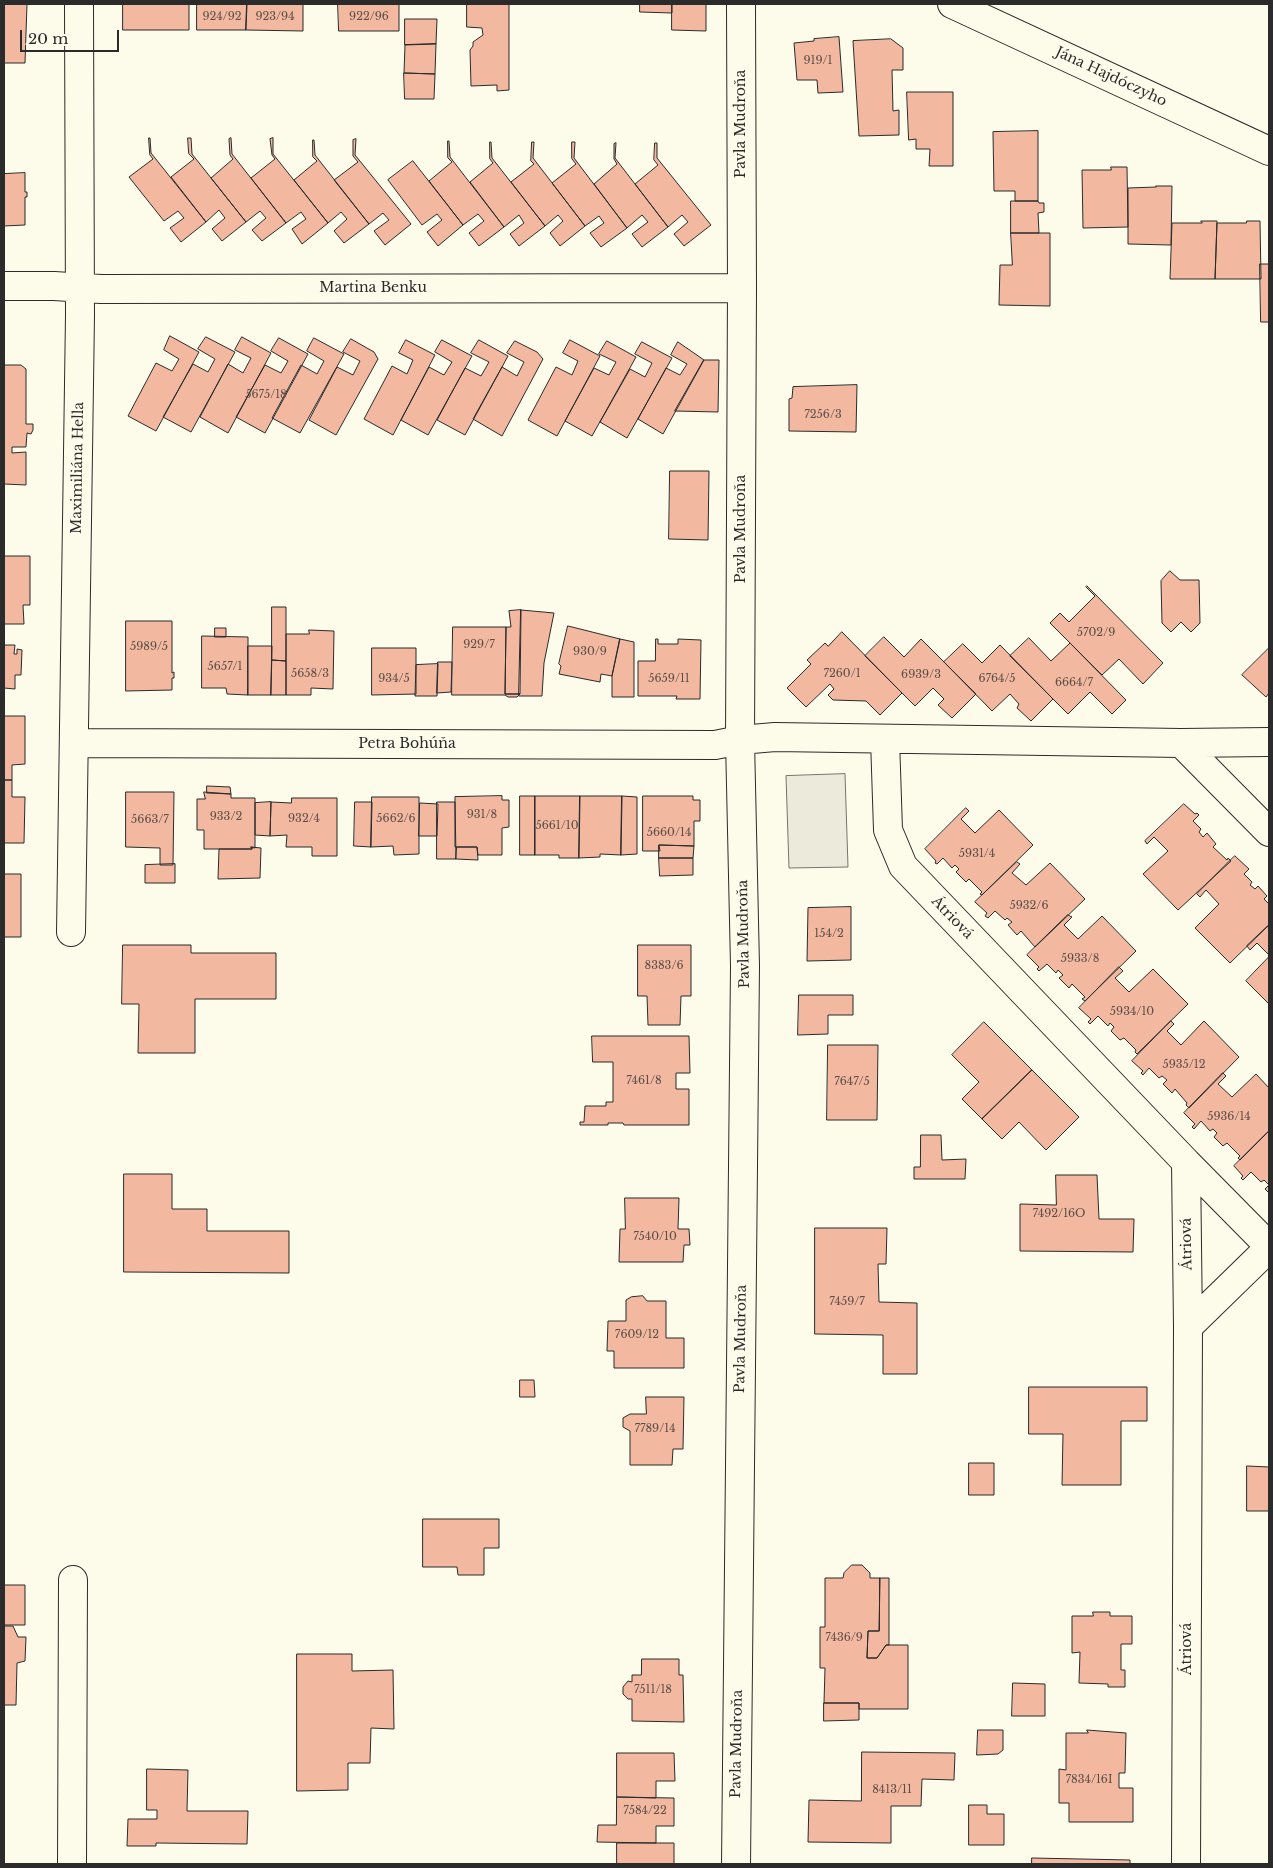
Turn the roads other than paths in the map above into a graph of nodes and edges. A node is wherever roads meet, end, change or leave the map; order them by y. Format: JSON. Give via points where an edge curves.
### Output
{"nodes":[{"id":1,"x":79,"y":4,"type":"edge"},
{"id":2,"x":741,"y":4,"type":"edge"},
{"id":3,"x":952,"y":4,"type":"edge"},
{"id":4,"x":1269,"y":151,"type":"edge"},
{"id":5,"x":4,"y":286,"type":"edge"},
{"id":6,"x":79,"y":288,"type":"junction"},
{"id":7,"x":742,"y":288,"type":"junction"},
{"id":8,"x":885,"y":739,"type":"junction"},
{"id":9,"x":740,"y":740,"type":"junction"},
{"id":10,"x":1269,"y":742,"type":"edge"},
{"id":11,"x":74,"y":743,"type":"junction"},
{"id":12,"x":1181,"y":743,"type":"junction"},
{"id":13,"x":1269,"y":832,"type":"edge"},
{"id":14,"x":71,"y":932,"type":"dead end"},
{"id":15,"x":1186,"y":1162,"type":"junction"},
{"id":16,"x":1269,"y":1247,"type":"edge"},
{"id":17,"x":1188,"y":1327,"type":"junction"},
{"id":18,"x":73,"y":1580,"type":"dead end"},
{"id":19,"x":72,"y":1864,"type":"edge"},
{"id":20,"x":736,"y":1864,"type":"edge"},
{"id":21,"x":1186,"y":1864,"type":"edge"}],
"edges":[{"from":1,"to":6,"type":"street","name":"Maximiliána Hella"},
{"from":2,"to":7,"type":"street","name":"Pavla Mudroňa"},
{"from":3,"to":4,"type":"street","name":"Jána Hajdóczyho"},
{"from":5,"to":6,"type":"street","name":"Martina Benku"},
{"from":6,"to":7,"type":"street","name":"Martina Benku"},
{"from":6,"to":11,"type":"street","name":"Maximiliána Hella"},
{"from":7,"to":9,"type":"street","name":"Pavla Mudroňa"},
{"from":8,"to":9,"type":"street","via":[[775,737]]},
{"from":8,"to":12,"type":"street"},
{"from":8,"to":15,"type":"street","name":"Átriová","via":[[888,830],[904,866]]},
{"from":9,"to":11,"type":"street","name":"Petra Bohúňa","via":[[715,745]]},
{"from":9,"to":20,"type":"street","name":"Pavla Mudroňa","via":[[745,966]]},
{"from":10,"to":12,"type":"street"},
{"from":11,"to":14,"type":"street","name":"Maximiliána Hella"},
{"from":12,"to":13,"type":"street"},
{"from":15,"to":16,"type":"street"},
{"from":15,"to":17,"type":"street","name":"Átriová"},
{"from":16,"to":17,"type":"street"},
{"from":17,"to":21,"type":"street","name":"Átriová"},
{"from":18,"to":19,"type":"street"}]}
